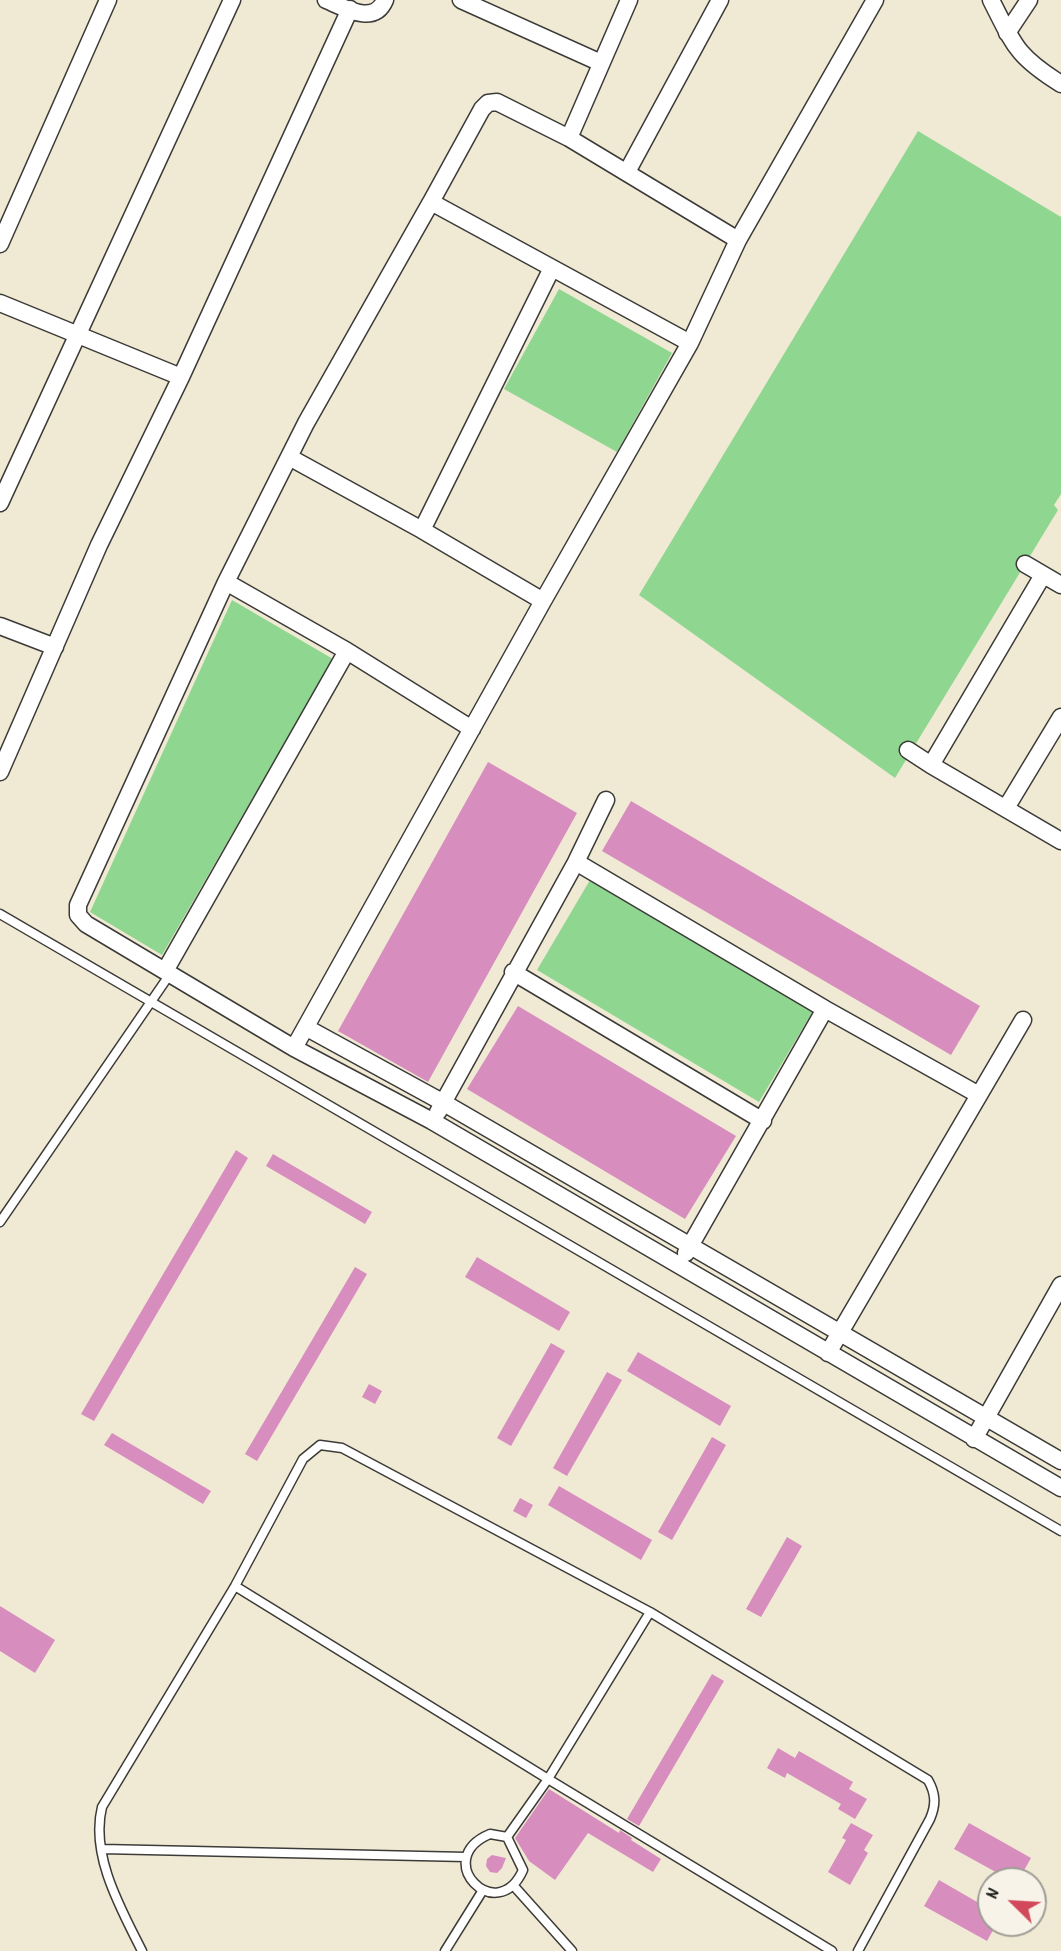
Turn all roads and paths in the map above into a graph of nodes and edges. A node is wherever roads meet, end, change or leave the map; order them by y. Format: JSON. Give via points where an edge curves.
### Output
{"nodes":[{"id":1,"x":107,"y":0,"type":"edge"},
{"id":2,"x":232,"y":0,"type":"edge"},
{"id":3,"x":327,"y":0,"type":"edge"},
{"id":4,"x":385,"y":0,"type":"edge"},
{"id":5,"x":461,"y":0,"type":"edge"},
{"id":6,"x":629,"y":0,"type":"edge"},
{"id":7,"x":720,"y":0,"type":"edge"},
{"id":8,"x":875,"y":0,"type":"edge"},
{"id":9,"x":991,"y":0,"type":"edge"},
{"id":10,"x":1029,"y":0,"type":"edge"},
{"id":11,"x":350,"y":9,"type":"junction"},
{"id":12,"x":1007,"y":33,"type":"junction"},
{"id":13,"x":601,"y":62,"type":"junction"},
{"id":14,"x":1061,"y":84,"type":"edge"},
{"id":15,"x":569,"y":138,"type":"junction"},
{"id":16,"x":627,"y":172,"type":"junction"},
{"id":17,"x":431,"y":202,"type":"junction"},
{"id":18,"x":738,"y":240,"type":"junction"},
{"id":19,"x":0,"y":244,"type":"edge"},
{"id":20,"x":552,"y":268,"type":"junction"},
{"id":21,"x":0,"y":303,"type":"edge"},
{"id":22,"x":79,"y":334,"type":"junction"},
{"id":23,"x":690,"y":343,"type":"junction"},
{"id":24,"x":181,"y":377,"type":"junction"},
{"id":25,"x":289,"y":457,"type":"junction"},
{"id":26,"x":0,"y":503,"type":"edge"},
{"id":27,"x":422,"y":530,"type":"junction"},
{"id":28,"x":1025,"y":564,"type":"dead end"},
{"id":29,"x":1043,"y":575,"type":"junction"},
{"id":30,"x":226,"y":582,"type":"junction"},
{"id":31,"x":1061,"y":585,"type":"edge"},
{"id":32,"x":543,"y":601,"type":"junction"},
{"id":33,"x":0,"y":626,"type":"edge"},
{"id":34,"x":55,"y":647,"type":"junction"},
{"id":35,"x":347,"y":651,"type":"junction"},
{"id":36,"x":1061,"y":717,"type":"edge"},
{"id":37,"x":472,"y":729,"type":"junction"},
{"id":38,"x":908,"y":750,"type":"dead end"},
{"id":39,"x":931,"y":765,"type":"junction"},
{"id":40,"x":0,"y":772,"type":"edge"},
{"id":41,"x":606,"y":800,"type":"dead end"},
{"id":42,"x":1006,"y":808,"type":"junction"},
{"id":43,"x":1061,"y":841,"type":"edge"},
{"id":44,"x":576,"y":862,"type":"junction"},
{"id":45,"x":0,"y":914,"type":"edge"},
{"id":46,"x":168,"y":972,"type":"junction"},
{"id":47,"x":513,"y":972,"type":"junction"},
{"id":48,"x":150,"y":1002,"type":"junction"},
{"id":49,"x":825,"y":1009,"type":"junction"},
{"id":50,"x":1023,"y":1020,"type":"dead end"},
{"id":51,"x":307,"y":1028,"type":"junction"},
{"id":52,"x":294,"y":1048,"type":"junction"},
{"id":53,"x":979,"y":1095,"type":"junction"},
{"id":54,"x":444,"y":1103,"type":"junction"},
{"id":55,"x":432,"y":1121,"type":"junction"},
{"id":56,"x":763,"y":1121,"type":"junction"},
{"id":57,"x":0,"y":1222,"type":"edge"},
{"id":58,"x":691,"y":1246,"type":"junction"},
{"id":59,"x":679,"y":1266,"type":"junction"},
{"id":60,"x":1061,"y":1285,"type":"edge"},
{"id":61,"x":840,"y":1333,"type":"junction"},
{"id":62,"x":828,"y":1353,"type":"junction"},
{"id":63,"x":986,"y":1417,"type":"junction"},
{"id":64,"x":974,"y":1439,"type":"junction"},
{"id":65,"x":1061,"y":1461,"type":"edge"},
{"id":66,"x":1061,"y":1488,"type":"edge"},
{"id":67,"x":1061,"y":1531,"type":"edge"},
{"id":68,"x":235,"y":1586,"type":"junction"},
{"id":69,"x":650,"y":1612,"type":"junction"},
{"id":70,"x":548,"y":1780,"type":"junction"},
{"id":71,"x":507,"y":1837,"type":"junction"},
{"id":72,"x":102,"y":1849,"type":"junction"},
{"id":73,"x":466,"y":1857,"type":"junction"},
{"id":74,"x":513,"y":1885,"type":"junction"},
{"id":75,"x":483,"y":1890,"type":"junction"},
{"id":76,"x":142,"y":1951,"type":"edge"},
{"id":77,"x":445,"y":1951,"type":"edge"},
{"id":78,"x":572,"y":1951,"type":"edge"},
{"id":79,"x":832,"y":1951,"type":"edge"},
{"id":80,"x":858,"y":1951,"type":"edge"}],
"edges":[{"from":1,"to":19,"type":"street"},
{"from":2,"to":22,"type":"street"},
{"from":3,"to":11,"type":"street"},
{"from":4,"to":11,"type":"street","via":[[373,14]]},
{"from":5,"to":13,"type":"street"},
{"from":6,"to":13,"type":"street"},
{"from":7,"to":16,"type":"street"},
{"from":8,"to":18,"type":"street"},
{"from":9,"to":12,"type":"street"},
{"from":10,"to":12,"type":"street"},
{"from":11,"to":24,"type":"street"},
{"from":12,"to":14,"type":"street","via":[[1023,57]]},
{"from":13,"to":15,"type":"street"},
{"from":15,"to":16,"type":"street"},
{"from":15,"to":17,"type":"street","via":[[505,105],[488,103]]},
{"from":16,"to":18,"type":"street"},
{"from":17,"to":20,"type":"street"},
{"from":17,"to":25,"type":"street"},
{"from":18,"to":23,"type":"street"},
{"from":20,"to":23,"type":"street"},
{"from":20,"to":27,"type":"street"},
{"from":21,"to":22,"type":"street"},
{"from":22,"to":24,"type":"street"},
{"from":22,"to":26,"type":"street"},
{"from":23,"to":32,"type":"street"},
{"from":24,"to":34,"type":"street"},
{"from":25,"to":27,"type":"street"},
{"from":25,"to":30,"type":"street"},
{"from":27,"to":32,"type":"street"},
{"from":28,"to":29,"type":"street"},
{"from":29,"to":31,"type":"street"},
{"from":29,"to":39,"type":"street"},
{"from":30,"to":35,"type":"street"},
{"from":30,"to":46,"type":"street","via":[[76,909],[80,920]]},
{"from":32,"to":37,"type":"street"},
{"from":33,"to":34,"type":"street"},
{"from":34,"to":40,"type":"street"},
{"from":35,"to":37,"type":"street"},
{"from":35,"to":46,"type":"street"},
{"from":36,"to":42,"type":"street"},
{"from":37,"to":51,"type":"street"},
{"from":38,"to":39,"type":"street"},
{"from":39,"to":42,"type":"street"},
{"from":41,"to":44,"type":"street"},
{"from":42,"to":43,"type":"street"},
{"from":44,"to":47,"type":"street"},
{"from":44,"to":49,"type":"street"},
{"from":45,"to":48,"type":"lane"},
{"from":46,"to":48,"type":"lane"},
{"from":46,"to":52,"type":"street"},
{"from":47,"to":54,"type":"street"},
{"from":47,"to":56,"type":"street"},
{"from":48,"to":57,"type":"lane"},
{"from":48,"to":67,"type":"lane"},
{"from":49,"to":53,"type":"street"},
{"from":49,"to":56,"type":"street"},
{"from":50,"to":53,"type":"street"},
{"from":51,"to":52,"type":"street"},
{"from":51,"to":54,"type":"street"},
{"from":52,"to":55,"type":"street"},
{"from":53,"to":61,"type":"street"},
{"from":54,"to":55,"type":"street"},
{"from":54,"to":58,"type":"street"},
{"from":55,"to":59,"type":"street"},
{"from":56,"to":58,"type":"street"},
{"from":58,"to":59,"type":"street"},
{"from":58,"to":61,"type":"street"},
{"from":59,"to":62,"type":"street"},
{"from":60,"to":63,"type":"street"},
{"from":61,"to":62,"type":"street"},
{"from":61,"to":63,"type":"street"},
{"from":62,"to":64,"type":"street"},
{"from":63,"to":64,"type":"street"},
{"from":63,"to":65,"type":"street"},
{"from":64,"to":66,"type":"street"},
{"from":68,"to":69,"type":"lane","via":[[303,1460],[320,1445],[332,1445]]},
{"from":68,"to":70,"type":"lane"},
{"from":68,"to":72,"type":"lane","via":[[106,1798],[99,1817]]},
{"from":69,"to":70,"type":"lane"},
{"from":69,"to":80,"type":"lane","via":[[928,1780],[935,1807]]},
{"from":70,"to":71,"type":"lane"},
{"from":70,"to":79,"type":"lane"},
{"from":71,"to":73,"type":"lane","via":[[490,1834],[479,1839]]},
{"from":71,"to":74,"type":"lane","via":[[523,1870]]},
{"from":72,"to":73,"type":"lane"},
{"from":72,"to":76,"type":"lane","via":[[110,1880]]},
{"from":73,"to":75,"type":"lane","via":[[470,1879]]},
{"from":74,"to":75,"type":"lane","via":[[499,1892]]},
{"from":74,"to":78,"type":"lane"},
{"from":75,"to":77,"type":"lane"}]}
